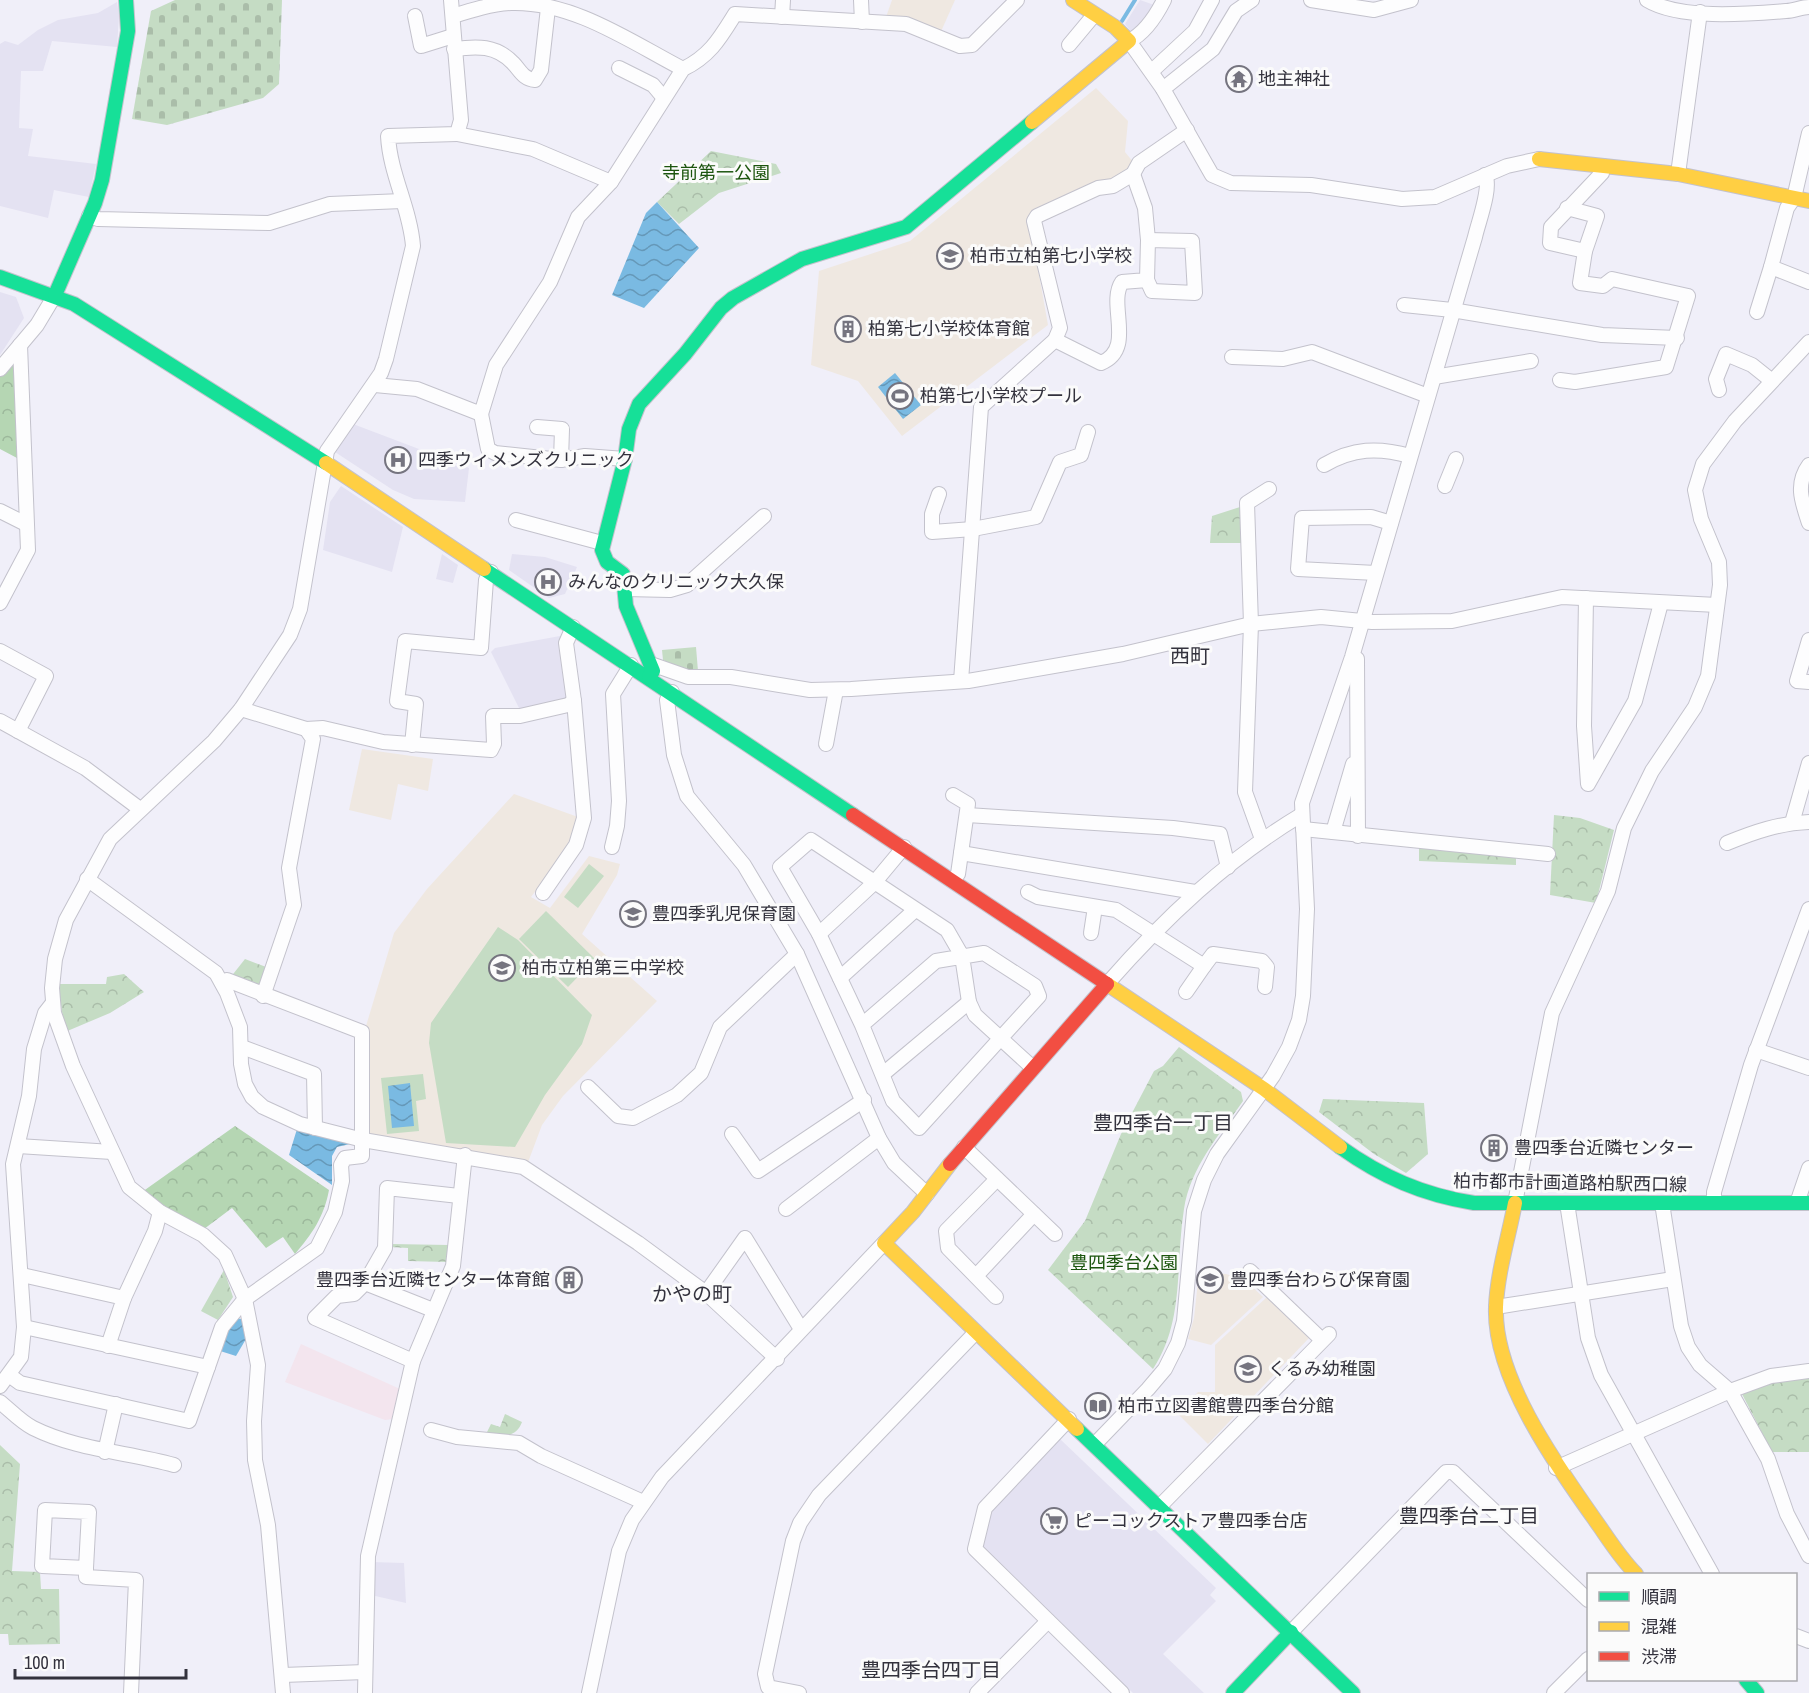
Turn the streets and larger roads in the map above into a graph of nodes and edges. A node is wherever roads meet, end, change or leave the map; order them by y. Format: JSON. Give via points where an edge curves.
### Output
{"nodes":[{"id":1,"x":126,"y":0,"type":"edge"},
{"id":2,"x":451,"y":0,"type":"edge"},
{"id":3,"x":783,"y":0,"type":"edge"},
{"id":4,"x":861,"y":0,"type":"edge"},
{"id":5,"x":1017,"y":0,"type":"edge"},
{"id":6,"x":1073,"y":0,"type":"edge"},
{"id":7,"x":1164,"y":0,"type":"edge"},
{"id":8,"x":1212,"y":0,"type":"edge"},
{"id":9,"x":1252,"y":0,"type":"edge"},
{"id":10,"x":1311,"y":0,"type":"edge"},
{"id":11,"x":1411,"y":0,"type":"edge"},
{"id":12,"x":1647,"y":0,"type":"edge"},
{"id":13,"x":1755,"y":6,"type":"edge"},
{"id":14,"x":1809,"y":7,"type":"edge"},
{"id":15,"x":548,"y":8,"type":"junction"},
{"id":16,"x":1700,"y":12,"type":"junction"},
{"id":17,"x":1094,"y":15,"type":"junction"},
{"id":18,"x":415,"y":16,"type":"dead end"},
{"id":19,"x":453,"y":16,"type":"junction"},
{"id":20,"x":782,"y":17,"type":"junction"},
{"id":21,"x":862,"y":22,"type":"junction"},
{"id":22,"x":1129,"y":41,"type":"junction"},
{"id":23,"x":454,"y":43,"type":"junction"},
{"id":24,"x":1069,"y":45,"type":"dead end"},
{"id":25,"x":619,"y":68,"type":"dead end"},
{"id":26,"x":683,"y":69,"type":"junction"},
{"id":27,"x":1152,"y":71,"type":"junction"},
{"id":28,"x":1163,"y":89,"type":"junction"},
{"id":29,"x":663,"y":97,"type":"junction"},
{"id":30,"x":1187,"y":130,"type":"junction"},
{"id":31,"x":1809,"y":133,"type":"edge"},
{"id":32,"x":457,"y":134,"type":"junction"},
{"id":33,"x":1603,"y":166,"type":"junction"},
{"id":34,"x":1134,"y":174,"type":"junction"},
{"id":35,"x":1678,"y":174,"type":"junction"},
{"id":36,"x":1485,"y":176,"type":"junction"},
{"id":37,"x":611,"y":182,"type":"junction"},
{"id":38,"x":1794,"y":198,"type":"junction"},
{"id":39,"x":402,"y":201,"type":"junction"},
{"id":40,"x":1809,"y":201,"type":"edge"},
{"id":41,"x":1568,"y":208,"type":"junction"},
{"id":42,"x":89,"y":216,"type":"junction"},
{"id":43,"x":1148,"y":240,"type":"junction"},
{"id":44,"x":1585,"y":251,"type":"junction"},
{"id":45,"x":1771,"y":267,"type":"junction"},
{"id":46,"x":0,"y":277,"type":"edge"},
{"id":47,"x":1147,"y":280,"type":"junction"},
{"id":48,"x":1809,"y":282,"type":"edge"},
{"id":49,"x":55,"y":295,"type":"junction"},
{"id":50,"x":1404,"y":305,"type":"dead end"},
{"id":51,"x":1452,"y":309,"type":"junction"},
{"id":52,"x":1757,"y":312,"type":"dead end"},
{"id":53,"x":1677,"y":338,"type":"junction"},
{"id":54,"x":1055,"y":340,"type":"junction"},
{"id":55,"x":1809,"y":342,"type":"edge"},
{"id":56,"x":20,"y":345,"type":"junction"},
{"id":57,"x":1232,"y":357,"type":"dead end"},
{"id":58,"x":1531,"y":361,"type":"dead end"},
{"id":59,"x":0,"y":369,"type":"edge"},
{"id":60,"x":1434,"y":377,"type":"junction"},
{"id":61,"x":1560,"y":380,"type":"dead end"},
{"id":62,"x":1772,"y":381,"type":"junction"},
{"id":63,"x":375,"y":385,"type":"junction"},
{"id":64,"x":1719,"y":390,"type":"dead end"},
{"id":65,"x":1428,"y":396,"type":"junction"},
{"id":66,"x":481,"y":414,"type":"junction"},
{"id":67,"x":537,"y":427,"type":"dead end"},
{"id":68,"x":1088,"y":432,"type":"dead end"},
{"id":69,"x":1410,"y":456,"type":"junction"},
{"id":70,"x":625,"y":459,"type":"junction"},
{"id":71,"x":1456,"y":459,"type":"dead end"},
{"id":72,"x":561,"y":460,"type":"junction"},
{"id":73,"x":324,"y":462,"type":"junction"},
{"id":74,"x":1324,"y":465,"type":"dead end"},
{"id":75,"x":1809,"y":465,"type":"edge"},
{"id":76,"x":1445,"y":486,"type":"dead end"},
{"id":77,"x":1269,"y":489,"type":"dead end"},
{"id":78,"x":939,"y":494,"type":"dead end"},
{"id":79,"x":0,"y":511,"type":"edge"},
{"id":80,"x":764,"y":516,"type":"dead end"},
{"id":81,"x":516,"y":520,"type":"dead end"},
{"id":82,"x":1391,"y":523,"type":"junction"},
{"id":83,"x":1809,"y":523,"type":"edge"},
{"id":84,"x":26,"y":524,"type":"junction"},
{"id":85,"x":973,"y":529,"type":"junction"},
{"id":86,"x":602,"y":543,"type":"junction"},
{"id":87,"x":491,"y":572,"type":"junction"},
{"id":88,"x":1376,"y":573,"type":"junction"},
{"id":89,"x":625,"y":589,"type":"junction"},
{"id":90,"x":1586,"y":598,"type":"junction"},
{"id":91,"x":0,"y":603,"type":"edge"},
{"id":92,"x":1661,"y":603,"type":"junction"},
{"id":93,"x":1717,"y":605,"type":"junction"},
{"id":94,"x":1363,"y":619,"type":"junction"},
{"id":95,"x":1251,"y":624,"type":"junction"},
{"id":96,"x":573,"y":627,"type":"junction"},
{"id":97,"x":1809,"y":640,"type":"edge"},
{"id":98,"x":0,"y":651,"type":"edge"},
{"id":99,"x":1352,"y":657,"type":"junction"},
{"id":100,"x":632,"y":665,"type":"junction"},
{"id":101,"x":650,"y":671,"type":"junction"},
{"id":102,"x":961,"y":681,"type":"junction"},
{"id":103,"x":1809,"y":682,"type":"edge"},
{"id":104,"x":836,"y":690,"type":"junction"},
{"id":105,"x":672,"y":692,"type":"junction"},
{"id":106,"x":574,"y":701,"type":"junction"},
{"id":107,"x":242,"y":710,"type":"junction"},
{"id":108,"x":0,"y":721,"type":"edge"},
{"id":109,"x":306,"y":729,"type":"junction"},
{"id":110,"x":18,"y":730,"type":"junction"},
{"id":111,"x":826,"y":744,"type":"dead end"},
{"id":112,"x":412,"y":745,"type":"junction"},
{"id":113,"x":1358,"y":747,"type":"junction"},
{"id":114,"x":1809,"y":763,"type":"edge"},
{"id":115,"x":953,"y":795,"type":"dead end"},
{"id":116,"x":140,"y":809,"type":"junction"},
{"id":117,"x":967,"y":815,"type":"junction"},
{"id":118,"x":1302,"y":822,"type":"junction"},
{"id":119,"x":1809,"y":822,"type":"edge"},
{"id":120,"x":1792,"y":823,"type":"junction"},
{"id":121,"x":1333,"y":832,"type":"junction"},
{"id":122,"x":1358,"y":836,"type":"junction"},
{"id":123,"x":1262,"y":839,"type":"junction"},
{"id":124,"x":1728,"y":843,"type":"dead end"},
{"id":125,"x":612,"y":847,"type":"dead end"},
{"id":126,"x":904,"y":847,"type":"junction"},
{"id":127,"x":961,"y":853,"type":"junction"},
{"id":128,"x":1548,"y":854,"type":"dead end"},
{"id":129,"x":1228,"y":867,"type":"junction"},
{"id":130,"x":87,"y":879,"type":"junction"},
{"id":131,"x":953,"y":880,"type":"junction"},
{"id":132,"x":874,"y":883,"type":"junction"},
{"id":133,"x":1028,"y":892,"type":"dead end"},
{"id":134,"x":1196,"y":892,"type":"junction"},
{"id":135,"x":543,"y":893,"type":"dead end"},
{"id":136,"x":1095,"y":907,"type":"junction"},
{"id":137,"x":1809,"y":909,"type":"edge"},
{"id":138,"x":915,"y":910,"type":"junction"},
{"id":139,"x":1091,"y":933,"type":"dead end"},
{"id":140,"x":1152,"y":933,"type":"junction"},
{"id":141,"x":819,"y":934,"type":"junction"},
{"id":142,"x":1803,"y":943,"type":"edge"},
{"id":143,"x":798,"y":954,"type":"junction"},
{"id":144,"x":962,"y":956,"type":"junction"},
{"id":145,"x":1204,"y":966,"type":"junction"},
{"id":146,"x":840,"y":978,"type":"junction"},
{"id":147,"x":222,"y":982,"type":"junction"},
{"id":148,"x":1107,"y":984,"type":"junction"},
{"id":149,"x":1265,"y":987,"type":"dead end"},
{"id":150,"x":1186,"y":992,"type":"dead end"},
{"id":151,"x":263,"y":996,"type":"junction"},
{"id":152,"x":969,"y":1002,"type":"junction"},
{"id":153,"x":52,"y":1004,"type":"junction"},
{"id":154,"x":862,"y":1025,"type":"junction"},
{"id":155,"x":999,"y":1038,"type":"junction"},
{"id":156,"x":242,"y":1047,"type":"junction"},
{"id":157,"x":1756,"y":1050,"type":"junction"},
{"id":158,"x":1033,"y":1068,"type":"junction"},
{"id":159,"x":1809,"y":1068,"type":"edge"},
{"id":160,"x":883,"y":1074,"type":"junction"},
{"id":161,"x":588,"y":1087,"type":"dead end"},
{"id":162,"x":1264,"y":1089,"type":"junction"},
{"id":163,"x":864,"y":1100,"type":"junction"},
{"id":164,"x":315,"y":1128,"type":"junction"},
{"id":165,"x":732,"y":1134,"type":"dead end"},
{"id":166,"x":879,"y":1138,"type":"junction"},
{"id":167,"x":363,"y":1140,"type":"junction"},
{"id":168,"x":18,"y":1146,"type":"junction"},
{"id":169,"x":964,"y":1147,"type":"junction"},
{"id":170,"x":112,"y":1152,"type":"junction"},
{"id":171,"x":465,"y":1155,"type":"junction"},
{"id":172,"x":1809,"y":1168,"type":"edge"},
{"id":173,"x":997,"y":1179,"type":"junction"},
{"id":174,"x":0,"y":1185,"type":"edge"},
{"id":175,"x":15,"y":1188,"type":"junction"},
{"id":176,"x":927,"y":1194,"type":"junction"},
{"id":177,"x":459,"y":1196,"type":"junction"},
{"id":178,"x":1515,"y":1203,"type":"junction"},
{"id":179,"x":1567,"y":1203,"type":"junction"},
{"id":180,"x":1662,"y":1203,"type":"junction"},
{"id":181,"x":1714,"y":1203,"type":"junction"},
{"id":182,"x":1803,"y":1203,"type":"edge"},
{"id":183,"x":786,"y":1209,"type":"dead end"},
{"id":184,"x":160,"y":1212,"type":"junction"},
{"id":185,"x":1034,"y":1214,"type":"junction"},
{"id":186,"x":1055,"y":1234,"type":"dead end"},
{"id":187,"x":884,"y":1243,"type":"junction"},
{"id":188,"x":1250,"y":1271,"type":"dead end"},
{"id":189,"x":22,"y":1275,"type":"junction"},
{"id":190,"x":976,"y":1276,"type":"junction"},
{"id":191,"x":1673,"y":1278,"type":"junction"},
{"id":192,"x":365,"y":1283,"type":"junction"},
{"id":193,"x":706,"y":1293,"type":"junction"},
{"id":194,"x":1582,"y":1294,"type":"junction"},
{"id":195,"x":996,"y":1297,"type":"dead end"},
{"id":196,"x":124,"y":1298,"type":"junction"},
{"id":197,"x":245,"y":1299,"type":"junction"},
{"id":198,"x":1496,"y":1307,"type":"junction"},
{"id":199,"x":434,"y":1310,"type":"junction"},
{"id":200,"x":24,"y":1327,"type":"junction"},
{"id":201,"x":801,"y":1329,"type":"junction"},
{"id":202,"x":976,"y":1332,"type":"junction"},
{"id":203,"x":108,"y":1346,"type":"junction"},
{"id":204,"x":777,"y":1359,"type":"junction"},
{"id":205,"x":414,"y":1361,"type":"junction"},
{"id":206,"x":208,"y":1367,"type":"junction"},
{"id":207,"x":1809,"y":1371,"type":"edge"},
{"id":208,"x":5,"y":1380,"type":"edge"},
{"id":209,"x":1730,"y":1391,"type":"junction"},
{"id":210,"x":0,"y":1402,"type":"edge"},
{"id":211,"x":116,"y":1404,"type":"junction"},
{"id":212,"x":1069,"y":1419,"type":"junction"},
{"id":213,"x":431,"y":1430,"type":"dead end"},
{"id":214,"x":1634,"y":1434,"type":"junction"},
{"id":215,"x":1095,"y":1444,"type":"junction"},
{"id":216,"x":105,"y":1452,"type":"junction"},
{"id":217,"x":174,"y":1465,"type":"dead end"},
{"id":218,"x":1556,"y":1468,"type":"junction"},
{"id":219,"x":643,"y":1502,"type":"junction"},
{"id":220,"x":1159,"y":1507,"type":"junction"},
{"id":221,"x":1809,"y":1556,"type":"edge"},
{"id":222,"x":86,"y":1568,"type":"junction"},
{"id":223,"x":1635,"y":1573,"type":"edge"},
{"id":224,"x":1711,"y":1573,"type":"edge"},
{"id":225,"x":1587,"y":1599,"type":"edge"},
{"id":226,"x":1048,"y":1621,"type":"junction"},
{"id":227,"x":1291,"y":1632,"type":"junction"},
{"id":228,"x":1587,"y":1660,"type":"edge"},
{"id":229,"x":364,"y":1672,"type":"junction"},
{"id":230,"x":283,"y":1675,"type":"junction"},
{"id":231,"x":1747,"y":1681,"type":"edge"},
{"id":232,"x":131,"y":1693,"type":"edge"},
{"id":233,"x":283,"y":1693,"type":"edge"},
{"id":234,"x":365,"y":1693,"type":"edge"},
{"id":235,"x":589,"y":1693,"type":"edge"},
{"id":236,"x":800,"y":1693,"type":"edge"},
{"id":237,"x":977,"y":1693,"type":"edge"},
{"id":238,"x":1122,"y":1693,"type":"edge"},
{"id":239,"x":1233,"y":1693,"type":"edge"},
{"id":240,"x":1353,"y":1693,"type":"edge"},
{"id":241,"x":1554,"y":1693,"type":"edge"},
{"id":242,"x":1757,"y":1693,"type":"edge"}],
"edges":[{"from":1,"to":42,"type":"street","via":[[128,31],[102,180]]},
{"from":2,"to":19,"type":"street"},
{"from":3,"to":20,"type":"street"},
{"from":4,"to":21,"type":"street"},
{"from":5,"to":21,"type":"street","via":[[972,45],[960,46],[906,24]]},
{"from":6,"to":17,"type":"street"},
{"from":7,"to":22,"type":"street","via":[[1138,37]]},
{"from":8,"to":27,"type":"street","via":[[1195,32]]},
{"from":9,"to":28,"type":"street","via":[[1236,11],[1213,49]]},
{"from":10,"to":11,"type":"street","via":[[1374,10]]},
{"from":12,"to":16,"type":"street","via":[[1661,9]]},
{"from":13,"to":14,"type":"street","via":[[1790,11]]},
{"from":13,"to":16,"type":"street"},
{"from":15,"to":19,"type":"street","via":[[512,3]]},
{"from":15,"to":23,"type":"street","via":[[541,70],[535,80],[486,47]]},
{"from":15,"to":26,"type":"street","via":[[586,19]]},
{"from":16,"to":35,"type":"street"},
{"from":17,"to":22,"type":"street","via":[[1109,20]]},
{"from":17,"to":24,"type":"street"},
{"from":18,"to":23,"type":"street","via":[[421,46]]},
{"from":19,"to":23,"type":"street"},
{"from":20,"to":21,"type":"street"},
{"from":20,"to":26,"type":"street","via":[[735,14],[715,48],[701,61]]},
{"from":22,"to":27,"type":"street"},
{"from":22,"to":70,"type":"street","via":[[906,227],[802,259],[733,298],[639,404],[629,429]]},
{"from":23,"to":32,"type":"street","via":[[461,120]]},
{"from":25,"to":29,"type":"street","via":[[653,85]]},
{"from":26,"to":29,"type":"street"},
{"from":27,"to":28,"type":"street"},
{"from":28,"to":30,"type":"street"},
{"from":29,"to":37,"type":"street"},
{"from":30,"to":34,"type":"street","via":[[1139,163]]},
{"from":30,"to":36,"type":"street","via":[[1212,175],[1231,183],[1311,185],[1402,199],[1435,197]]},
{"from":31,"to":38,"type":"street"},
{"from":32,"to":37,"type":"street","via":[[533,148]]},
{"from":32,"to":39,"type":"street","via":[[388,136]]},
{"from":33,"to":35,"type":"street"},
{"from":33,"to":36,"type":"street","via":[[1523,160]]},
{"from":33,"to":41,"type":"street","via":[[1602,172]]},
{"from":34,"to":43,"type":"street","via":[[1146,208]]},
{"from":34,"to":54,"type":"street","via":[[1037,216],[1034,221],[1060,328]]},
{"from":35,"to":38,"type":"street"},
{"from":36,"to":51,"type":"street","via":[[1482,208]]},
{"from":37,"to":66,"type":"street","via":[[578,217],[550,282],[496,366]]},
{"from":38,"to":40,"type":"street"},
{"from":38,"to":45,"type":"street","via":[[1787,208]]},
{"from":39,"to":42,"type":"street","via":[[330,204],[260,223]]},
{"from":39,"to":63,"type":"street","via":[[412,228],[413,246],[386,359]]},
{"from":41,"to":44,"type":"street","via":[[1598,216]]},
{"from":41,"to":44,"type":"street","via":[[1551,227],[1550,243]]},
{"from":42,"to":49,"type":"street"},
{"from":43,"to":47,"type":"street"},
{"from":43,"to":47,"type":"street","via":[[1192,241],[1195,293],[1152,291]]},
{"from":44,"to":53,"type":"street","via":[[1580,283],[1603,286],[1612,279],[1688,296]]},
{"from":45,"to":48,"type":"street"},
{"from":45,"to":52,"type":"street"},
{"from":46,"to":49,"type":"street","name":"柏市都市計画道路柏駅西口線"},
{"from":47,"to":54,"type":"street","via":[[1122,282],[1117,290],[1120,338],[1108,360],[1101,363]]},
{"from":49,"to":56,"type":"street"},
{"from":49,"to":73,"type":"street","name":"柏市都市計画道路柏駅西口線"},
{"from":50,"to":51,"type":"street"},
{"from":51,"to":53,"type":"street","via":[[1602,335]]},
{"from":51,"to":60,"type":"street"},
{"from":53,"to":61,"type":"street","via":[[1666,367],[1575,382]]},
{"from":54,"to":85,"type":"street","via":[[981,407]]},
{"from":55,"to":62,"type":"street"},
{"from":56,"to":59,"type":"street"},
{"from":56,"to":84,"type":"street"},
{"from":57,"to":65,"type":"street","via":[[1283,359],[1312,352]]},
{"from":58,"to":60,"type":"street"},
{"from":60,"to":65,"type":"street"},
{"from":62,"to":64,"type":"street","via":[[1752,364],[1726,354],[1716,379]]},
{"from":62,"to":93,"type":"street","via":[[1703,464],[1695,490],[1701,519],[1719,562]]},
{"from":63,"to":66,"type":"street","via":[[417,389]]},
{"from":63,"to":73,"type":"street","via":[[332,441]]},
{"from":65,"to":69,"type":"street"},
{"from":66,"to":72,"type":"street","via":[[488,449]]},
{"from":67,"to":72,"type":"street","via":[[562,429]]},
{"from":68,"to":85,"type":"street","via":[[1081,455],[1060,462],[1036,517]]},
{"from":69,"to":74,"type":"street","via":[[1389,450],[1344,453]]},
{"from":69,"to":82,"type":"street"},
{"from":70,"to":72,"type":"street","via":[[585,456]]},
{"from":70,"to":86,"type":"street"},
{"from":71,"to":76,"type":"street"},
{"from":73,"to":87,"type":"street","name":"柏市都市計画道路柏駅西口線"},
{"from":73,"to":107,"type":"street","via":[[296,622]]},
{"from":75,"to":83,"type":"street","via":[[1800,476],[1801,499]]},
{"from":77,"to":95,"type":"street","via":[[1247,503]]},
{"from":78,"to":85,"type":"street","via":[[932,514],[932,532]]},
{"from":79,"to":84,"type":"street"},
{"from":80,"to":89,"type":"street","via":[[687,585],[670,590]]},
{"from":81,"to":86,"type":"street"},
{"from":82,"to":88,"type":"street"},
{"from":82,"to":88,"type":"street","via":[[1371,517],[1302,518],[1298,569]]},
{"from":84,"to":91,"type":"street","via":[[28,550]]},
{"from":85,"to":102,"type":"street"},
{"from":86,"to":89,"type":"street","via":[[607,562],[623,574]]},
{"from":87,"to":96,"type":"street","name":"柏市都市計画道路柏駅西口線"},
{"from":87,"to":112,"type":"street","via":[[486,580],[481,648],[405,641],[397,701],[416,704]]},
{"from":88,"to":94,"type":"street"},
{"from":89,"to":101,"type":"street","via":[[630,619],[643,641]]},
{"from":90,"to":92,"type":"street"},
{"from":90,"to":92,"type":"street","via":[[1584,726],[1588,784],[1635,701]]},
{"from":90,"to":94,"type":"street","via":[[1562,597],[1452,621]]},
{"from":92,"to":93,"type":"street"},
{"from":93,"to":178,"type":"street","via":[[1708,676],[1695,707],[1652,771],[1624,828],[1608,891],[1552,1013]]},
{"from":94,"to":95,"type":"street","via":[[1321,617]]},
{"from":94,"to":99,"type":"street"},
{"from":95,"to":102,"type":"street","via":[[1123,654]]},
{"from":95,"to":123,"type":"street","via":[[1245,792]]},
{"from":96,"to":100,"type":"street","name":"柏市都市計画道路柏駅西口線"},
{"from":96,"to":106,"type":"street","via":[[566,643]]},
{"from":97,"to":103,"type":"street","via":[[1797,681]]},
{"from":98,"to":110,"type":"street","via":[[46,676]]},
{"from":99,"to":113,"type":"street","via":[[1357,659]]},
{"from":99,"to":118,"type":"street","via":[[1302,803]]},
{"from":100,"to":101,"type":"street","name":"柏市都市計画道路柏駅西口線"},
{"from":100,"to":125,"type":"street","via":[[613,694],[619,801]]},
{"from":101,"to":104,"type":"street"},
{"from":101,"to":105,"type":"street","name":"柏市都市計画道路柏駅西口線"},
{"from":102,"to":104,"type":"street"},
{"from":104,"to":111,"type":"street"},
{"from":105,"to":126,"type":"street","name":"柏市都市計画道路柏駅西口線"},
{"from":105,"to":143,"type":"street","via":[[666,700],[674,756],[687,796],[744,865]]},
{"from":106,"to":112,"type":"street","via":[[520,716],[493,716],[491,750]]},
{"from":106,"to":135,"type":"street","via":[[582,831]]},
{"from":107,"to":109,"type":"street"},
{"from":107,"to":116,"type":"street","via":[[168,787]]},
{"from":108,"to":110,"type":"street"},
{"from":109,"to":112,"type":"street","via":[[323,728]]},
{"from":109,"to":151,"type":"street","via":[[313,739],[289,868],[294,905]]},
{"from":110,"to":116,"type":"street","via":[[84,768]]},
{"from":113,"to":121,"type":"street"},
{"from":113,"to":122,"type":"street"},
{"from":114,"to":120,"type":"street"},
{"from":115,"to":117,"type":"street","via":[[968,804]]},
{"from":116,"to":130,"type":"street","via":[[115,832]]},
{"from":117,"to":127,"type":"street"},
{"from":117,"to":129,"type":"street","via":[[1220,834]]},
{"from":118,"to":121,"type":"street"},
{"from":118,"to":123,"type":"street"},
{"from":118,"to":162,"type":"street","via":[[1307,909],[1304,996],[1289,1047]]},
{"from":119,"to":120,"type":"street"},
{"from":120,"to":124,"type":"street","via":[[1758,830]]},
{"from":121,"to":122,"type":"street"},
{"from":122,"to":128,"type":"street"},
{"from":123,"to":129,"type":"street"},
{"from":126,"to":131,"type":"street","name":"柏市都市計画道路柏駅西口線"},
{"from":126,"to":132,"type":"street"},
{"from":127,"to":131,"type":"street"},
{"from":127,"to":134,"type":"street"},
{"from":129,"to":134,"type":"street"},
{"from":130,"to":147,"type":"street"},
{"from":130,"to":153,"type":"street","via":[[66,920],[55,960]]},
{"from":131,"to":148,"type":"street","name":"柏市都市計画道路柏駅西口線"},
{"from":132,"to":138,"type":"street"},
{"from":132,"to":141,"type":"street"},
{"from":132,"to":141,"type":"street","via":[[811,840],[780,867]]},
{"from":133,"to":136,"type":"street"},
{"from":134,"to":140,"type":"street"},
{"from":136,"to":139,"type":"street"},
{"from":136,"to":140,"type":"street","via":[[1116,910]]},
{"from":137,"to":142,"type":"street"},
{"from":138,"to":144,"type":"street","via":[[947,930]]},
{"from":138,"to":146,"type":"street"},
{"from":140,"to":145,"type":"street"},
{"from":140,"to":148,"type":"street"},
{"from":141,"to":146,"type":"street"},
{"from":142,"to":157,"type":"street"},
{"from":143,"to":161,"type":"street","via":[[720,1027],[701,1073],[677,1095],[633,1118],[618,1116]]},
{"from":143,"to":163,"type":"street"},
{"from":144,"to":152,"type":"street"},
{"from":144,"to":154,"type":"street","via":[[936,961]]},
{"from":144,"to":155,"type":"street","via":[[984,953],[1035,986],[1039,996]]},
{"from":145,"to":149,"type":"street","via":[[1213,954],[1262,961],[1267,967]]},
{"from":145,"to":150,"type":"street"},
{"from":146,"to":154,"type":"street"},
{"from":147,"to":151,"type":"street","via":[[227,980]]},
{"from":147,"to":156,"type":"street","via":[[240,1027]]},
{"from":148,"to":158,"type":"street"},
{"from":148,"to":162,"type":"street","name":"柏市都市計画道路柏駅西口線"},
{"from":151,"to":167,"type":"street","via":[[362,1032]]},
{"from":152,"to":155,"type":"street","via":[[975,1015]]},
{"from":152,"to":160,"type":"street"},
{"from":153,"to":168,"type":"street","via":[[45,1013],[34,1049]]},
{"from":153,"to":170,"type":"street","via":[[73,1066]]},
{"from":154,"to":160,"type":"street"},
{"from":155,"to":158,"type":"street"},
{"from":155,"to":160,"type":"street","via":[[918,1128],[892,1101]]},
{"from":156,"to":164,"type":"street","via":[[242,1076],[252,1097],[274,1113]]},
{"from":156,"to":164,"type":"street","via":[[314,1074]]},
{"from":157,"to":159,"type":"street"},
{"from":157,"to":181,"type":"street"},
{"from":158,"to":169,"type":"street"},
{"from":162,"to":178,"type":"street","name":"柏市都市計画道路柏駅西口線","via":[[1392,1182],[1456,1201]]},
{"from":162,"to":215,"type":"street","via":[[1217,1154],[1204,1180],[1194,1210],[1184,1321],[1178,1342],[1165,1369]]},
{"from":163,"to":165,"type":"street","via":[[758,1171]]},
{"from":163,"to":166,"type":"street"},
{"from":164,"to":167,"type":"street"},
{"from":166,"to":176,"type":"street","via":[[894,1163]]},
{"from":166,"to":183,"type":"street"},
{"from":167,"to":171,"type":"street"},
{"from":167,"to":197,"type":"street","via":[[362,1156],[345,1158],[341,1165],[342,1181],[335,1212],[317,1248]]},
{"from":168,"to":170,"type":"street"},
{"from":168,"to":175,"type":"street","via":[[13,1164]]},
{"from":169,"to":173,"type":"street"},
{"from":169,"to":176,"type":"street"},
{"from":170,"to":184,"type":"street","via":[[129,1187]]},
{"from":171,"to":177,"type":"street"},
{"from":171,"to":193,"type":"street","via":[[523,1167]]},
{"from":172,"to":182,"type":"street"},
{"from":173,"to":185,"type":"street"},
{"from":173,"to":190,"type":"street","via":[[946,1231],[948,1248]]},
{"from":174,"to":175,"type":"street"},
{"from":175,"to":189,"type":"street"},
{"from":176,"to":187,"type":"street"},
{"from":177,"to":192,"type":"street","via":[[387,1188],[385,1248]]},
{"from":177,"to":199,"type":"street","via":[[453,1266]]},
{"from":178,"to":179,"type":"street","name":"柏市都市計画道路柏駅西口線"},
{"from":178,"to":198,"type":"street"},
{"from":179,"to":180,"type":"street","name":"柏市都市計画道路柏駅西口線"},
{"from":179,"to":194,"type":"street"},
{"from":180,"to":181,"type":"street","name":"柏市都市計画道路柏駅西口線"},
{"from":180,"to":191,"type":"street"},
{"from":181,"to":182,"type":"street","name":"柏市都市計画道路柏駅西口線"},
{"from":184,"to":196,"type":"street"},
{"from":184,"to":197,"type":"street","via":[[188,1225],[225,1255]]},
{"from":185,"to":186,"type":"street"},
{"from":185,"to":190,"type":"street"},
{"from":187,"to":201,"type":"street"},
{"from":187,"to":202,"type":"street"},
{"from":188,"to":220,"type":"street","via":[[1325,1337]]},
{"from":189,"to":196,"type":"street"},
{"from":189,"to":200,"type":"street"},
{"from":190,"to":195,"type":"street"},
{"from":191,"to":194,"type":"street"},
{"from":191,"to":209,"type":"street","via":[[1688,1347],[1700,1365]]},
{"from":192,"to":199,"type":"street"},
{"from":192,"to":205,"type":"street","via":[[354,1294],[337,1296],[315,1318]]},
{"from":193,"to":201,"type":"street","via":[[745,1238]]},
{"from":193,"to":204,"type":"street"},
{"from":194,"to":198,"type":"street"},
{"from":194,"to":214,"type":"street","via":[[1588,1338],[1601,1375]]},
{"from":196,"to":203,"type":"street"},
{"from":197,"to":206,"type":"street","via":[[222,1327]]},
{"from":197,"to":230,"type":"street","via":[[258,1365],[255,1460],[268,1525]]},
{"from":198,"to":218,"type":"street","via":[[1503,1346],[1520,1397]]},
{"from":199,"to":205,"type":"street"},
{"from":200,"to":203,"type":"street"},
{"from":200,"to":208,"type":"street","via":[[21,1358]]},
{"from":201,"to":204,"type":"street"},
{"from":202,"to":212,"type":"street"},
{"from":202,"to":236,"type":"street","via":[[819,1495],[800,1523],[765,1674],[768,1687]]},
{"from":203,"to":206,"type":"street"},
{"from":204,"to":219,"type":"street","via":[[662,1477]]},
{"from":205,"to":229,"type":"street","via":[[368,1556]]},
{"from":206,"to":211,"type":"street","via":[[189,1421]]},
{"from":207,"to":209,"type":"street","via":[[1771,1376]]},
{"from":208,"to":211,"type":"street"},
{"from":209,"to":214,"type":"street"},
{"from":209,"to":221,"type":"street","via":[[1768,1459],[1787,1514]]},
{"from":210,"to":216,"type":"street","via":[[33,1428]]},
{"from":211,"to":216,"type":"street"},
{"from":212,"to":215,"type":"street"},
{"from":212,"to":226,"type":"street","via":[[985,1508],[975,1542],[980,1555]]},
{"from":213,"to":219,"type":"street","via":[[457,1437],[519,1443]]},
{"from":214,"to":218,"type":"street"},
{"from":214,"to":224,"type":"street"},
{"from":215,"to":220,"type":"street"},
{"from":216,"to":217,"type":"street","via":[[135,1454]]},
{"from":218,"to":223,"type":"street"},
{"from":219,"to":235,"type":"street","via":[[618,1551]]},
{"from":220,"to":227,"type":"street"},
{"from":222,"to":222,"type":"street","via":[[42,1566],[45,1510],[89,1512]]},
{"from":222,"to":232,"type":"street","via":[[86,1578],[136,1581]]},
{"from":225,"to":227,"type":"street","via":[[1453,1472],[1446,1472]]},
{"from":226,"to":237,"type":"street"},
{"from":226,"to":238,"type":"street"},
{"from":227,"to":239,"type":"street"},
{"from":227,"to":240,"type":"street"},
{"from":228,"to":241,"type":"street"},
{"from":229,"to":230,"type":"street"},
{"from":229,"to":234,"type":"street"},
{"from":230,"to":233,"type":"street"},
{"from":231,"to":242,"type":"street"}]}
